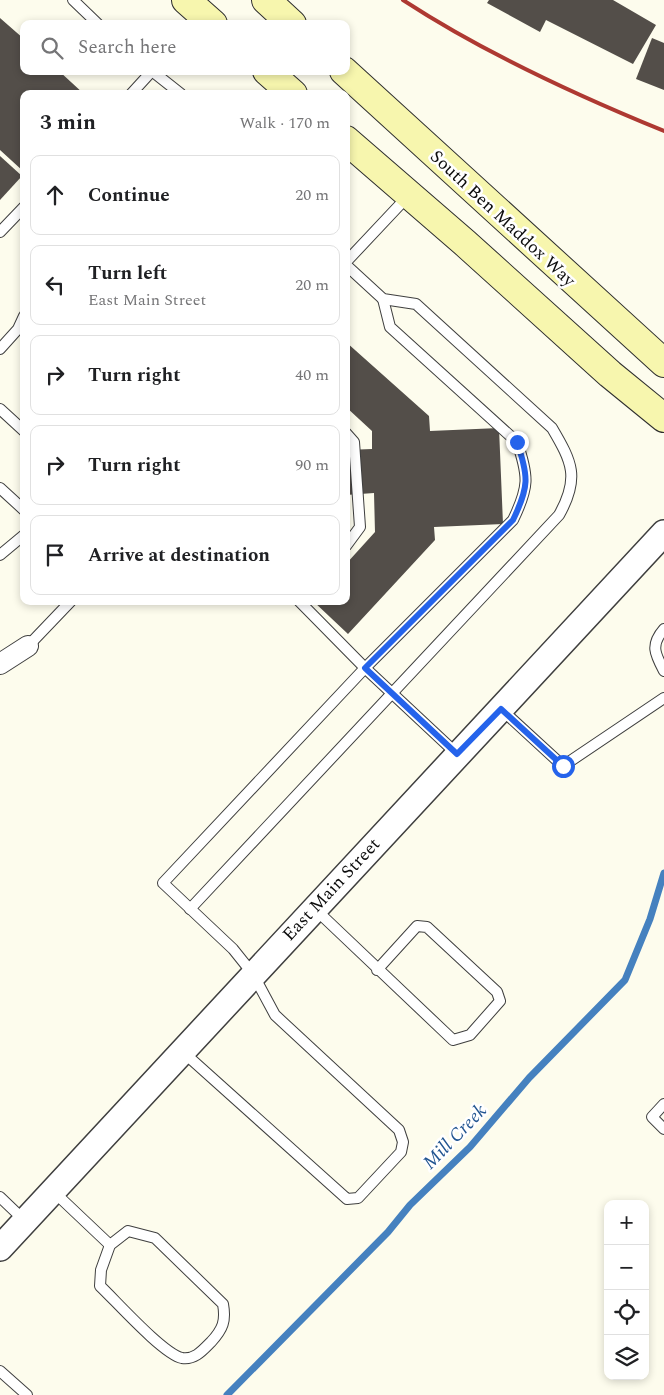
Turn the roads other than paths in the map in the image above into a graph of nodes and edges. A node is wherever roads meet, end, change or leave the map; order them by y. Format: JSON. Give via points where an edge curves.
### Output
{"nodes":[{"id":1,"x":73,"y":0,"type":"edge"},
{"id":2,"x":266,"y":0,"type":"edge"},
{"id":3,"x":94,"y":20,"type":"edge"},
{"id":4,"x":288,"y":20,"type":"edge"},
{"id":5,"x":148,"y":75,"type":"edge"},
{"id":6,"x":157,"y":75,"type":"edge"},
{"id":7,"x":272,"y":75,"type":"edge"},
{"id":8,"x":348,"y":75,"type":"edge"},
{"id":9,"x":135,"y":90,"type":"edge"},
{"id":10,"x":176,"y":90,"type":"edge"},
{"id":11,"x":288,"y":90,"type":"edge"},
{"id":12,"x":350,"y":143,"type":"edge"},
{"id":13,"x":410,"y":194,"type":"junction"},
{"id":14,"x":20,"y":211,"type":"edge"},
{"id":15,"x":0,"y":232,"type":"edge"},
{"id":16,"x":350,"y":259,"type":"edge"},
{"id":17,"x":350,"y":267,"type":"edge"},
{"id":18,"x":383,"y":299,"type":"junction"},
{"id":19,"x":20,"y":325,"type":"edge"},
{"id":20,"x":0,"y":349,"type":"edge"},
{"id":21,"x":664,"y":363,"type":"edge"},
{"id":22,"x":0,"y":409,"type":"edge"},
{"id":23,"x":664,"y":418,"type":"edge"},
{"id":24,"x":20,"y":427,"type":"edge"},
{"id":25,"x":350,"y":438,"type":"edge"},
{"id":26,"x":0,"y":488,"type":"edge"},
{"id":27,"x":20,"y":506,"type":"edge"},
{"id":28,"x":664,"y":533,"type":"edge"},
{"id":29,"x":20,"y":538,"type":"edge"},
{"id":30,"x":350,"y":541,"type":"edge"},
{"id":31,"x":0,"y":555,"type":"edge"},
{"id":32,"x":67,"y":605,"type":"edge"},
{"id":33,"x":304,"y":605,"type":"edge"},
{"id":34,"x":664,"y":629,"type":"edge"},
{"id":35,"x":28,"y":646,"type":"joint"},
{"id":36,"x":0,"y":664,"type":"edge"},
{"id":37,"x":365,"y":668,"type":"junction"},
{"id":38,"x":664,"y":671,"type":"edge"},
{"id":39,"x":391,"y":693,"type":"junction"},
{"id":40,"x":664,"y":698,"type":"edge"},
{"id":41,"x":501,"y":709,"type":"junction"},
{"id":42,"x":457,"y":754,"type":"junction"},
{"id":43,"x":314,"y":908,"type":"junction"},
{"id":44,"x":190,"y":909,"type":"junction"},
{"id":45,"x":377,"y":970,"type":"junction"},
{"id":46,"x":253,"y":974,"type":"junction"},
{"id":47,"x":182,"y":1051,"type":"junction"},
{"id":48,"x":664,"y":1104,"type":"edge"},
{"id":49,"x":664,"y":1129,"type":"edge"},
{"id":50,"x":53,"y":1190,"type":"junction"},
{"id":51,"x":0,"y":1198,"type":"edge"},
{"id":52,"x":25,"y":1221,"type":"junction"},
{"id":53,"x":110,"y":1245,"type":"junction"},
{"id":54,"x":0,"y":1248,"type":"edge"},
{"id":55,"x":0,"y":1371,"type":"edge"},
{"id":56,"x":27,"y":1395,"type":"edge"}],
"edges":[{"from":1,"to":3,"type":"lane"},
{"from":2,"to":4,"type":"main road"},
{"from":5,"to":9,"type":"lane"},
{"from":6,"to":10,"type":"lane"},
{"from":7,"to":11,"type":"main road"},
{"from":8,"to":21,"type":"main road","name":"South Ben Maddox Way"},
{"from":12,"to":13,"type":"main road"},
{"from":13,"to":16,"type":"lane"},
{"from":13,"to":23,"type":"main road","via":[[610,374]]},
{"from":14,"to":15,"type":"lane"},
{"from":17,"to":18,"type":"lane"},
{"from":18,"to":37,"type":"lane","via":[[390,327],[517,442],[526,469],[525,495],[513,520]]},
{"from":18,"to":39,"type":"lane","via":[[416,304],[552,428],[568,454],[573,477],[569,498],[559,515]]},
{"from":19,"to":20,"type":"lane"},
{"from":22,"to":24,"type":"lane"},
{"from":25,"to":30,"type":"lane","via":[[354,442],[360,527]]},
{"from":26,"to":27,"type":"lane"},
{"from":28,"to":41,"type":"street","name":"East Main Street"},
{"from":29,"to":31,"type":"lane"},
{"from":32,"to":35,"type":"lane"},
{"from":33,"to":37,"type":"lane"},
{"from":34,"to":38,"type":"lane","via":[[654,642],[654,653]]},
{"from":35,"to":36,"type":"street"},
{"from":37,"to":39,"type":"lane"},
{"from":37,"to":44,"type":"lane","via":[[163,883]]},
{"from":39,"to":42,"type":"lane"},
{"from":39,"to":44,"type":"lane"},
{"from":40,"to":41,"type":"lane","via":[[563,766]]},
{"from":41,"to":42,"type":"street","name":"East Main Street"},
{"from":42,"to":43,"type":"street","name":"East Main Street"},
{"from":43,"to":45,"type":"lane"},
{"from":43,"to":46,"type":"street","name":"East Main Street"},
{"from":44,"to":46,"type":"lane","via":[[234,949]]},
{"from":45,"to":45,"type":"lane","via":[[453,1040],[470,1035],[500,1001],[497,992],[427,927],[413,929]]},
{"from":46,"to":47,"type":"street","name":"East Main Street"},
{"from":46,"to":47,"type":"lane","via":[[275,1015],[399,1130],[404,1142],[401,1152],[358,1198],[347,1199]]},
{"from":47,"to":50,"type":"street","name":"East Main Street"},
{"from":48,"to":49,"type":"lane","via":[[652,1117]]},
{"from":50,"to":52,"type":"street","name":"East Main Street"},
{"from":50,"to":53,"type":"lane"},
{"from":51,"to":52,"type":"lane"},
{"from":52,"to":54,"type":"street","name":"East Main Street"},
{"from":53,"to":53,"type":"lane","via":[[101,1270],[100,1286],[166,1349],[182,1358],[197,1356],[222,1330],[223,1304],[155,1238],[128,1231]]},
{"from":55,"to":56,"type":"lane"}]}
